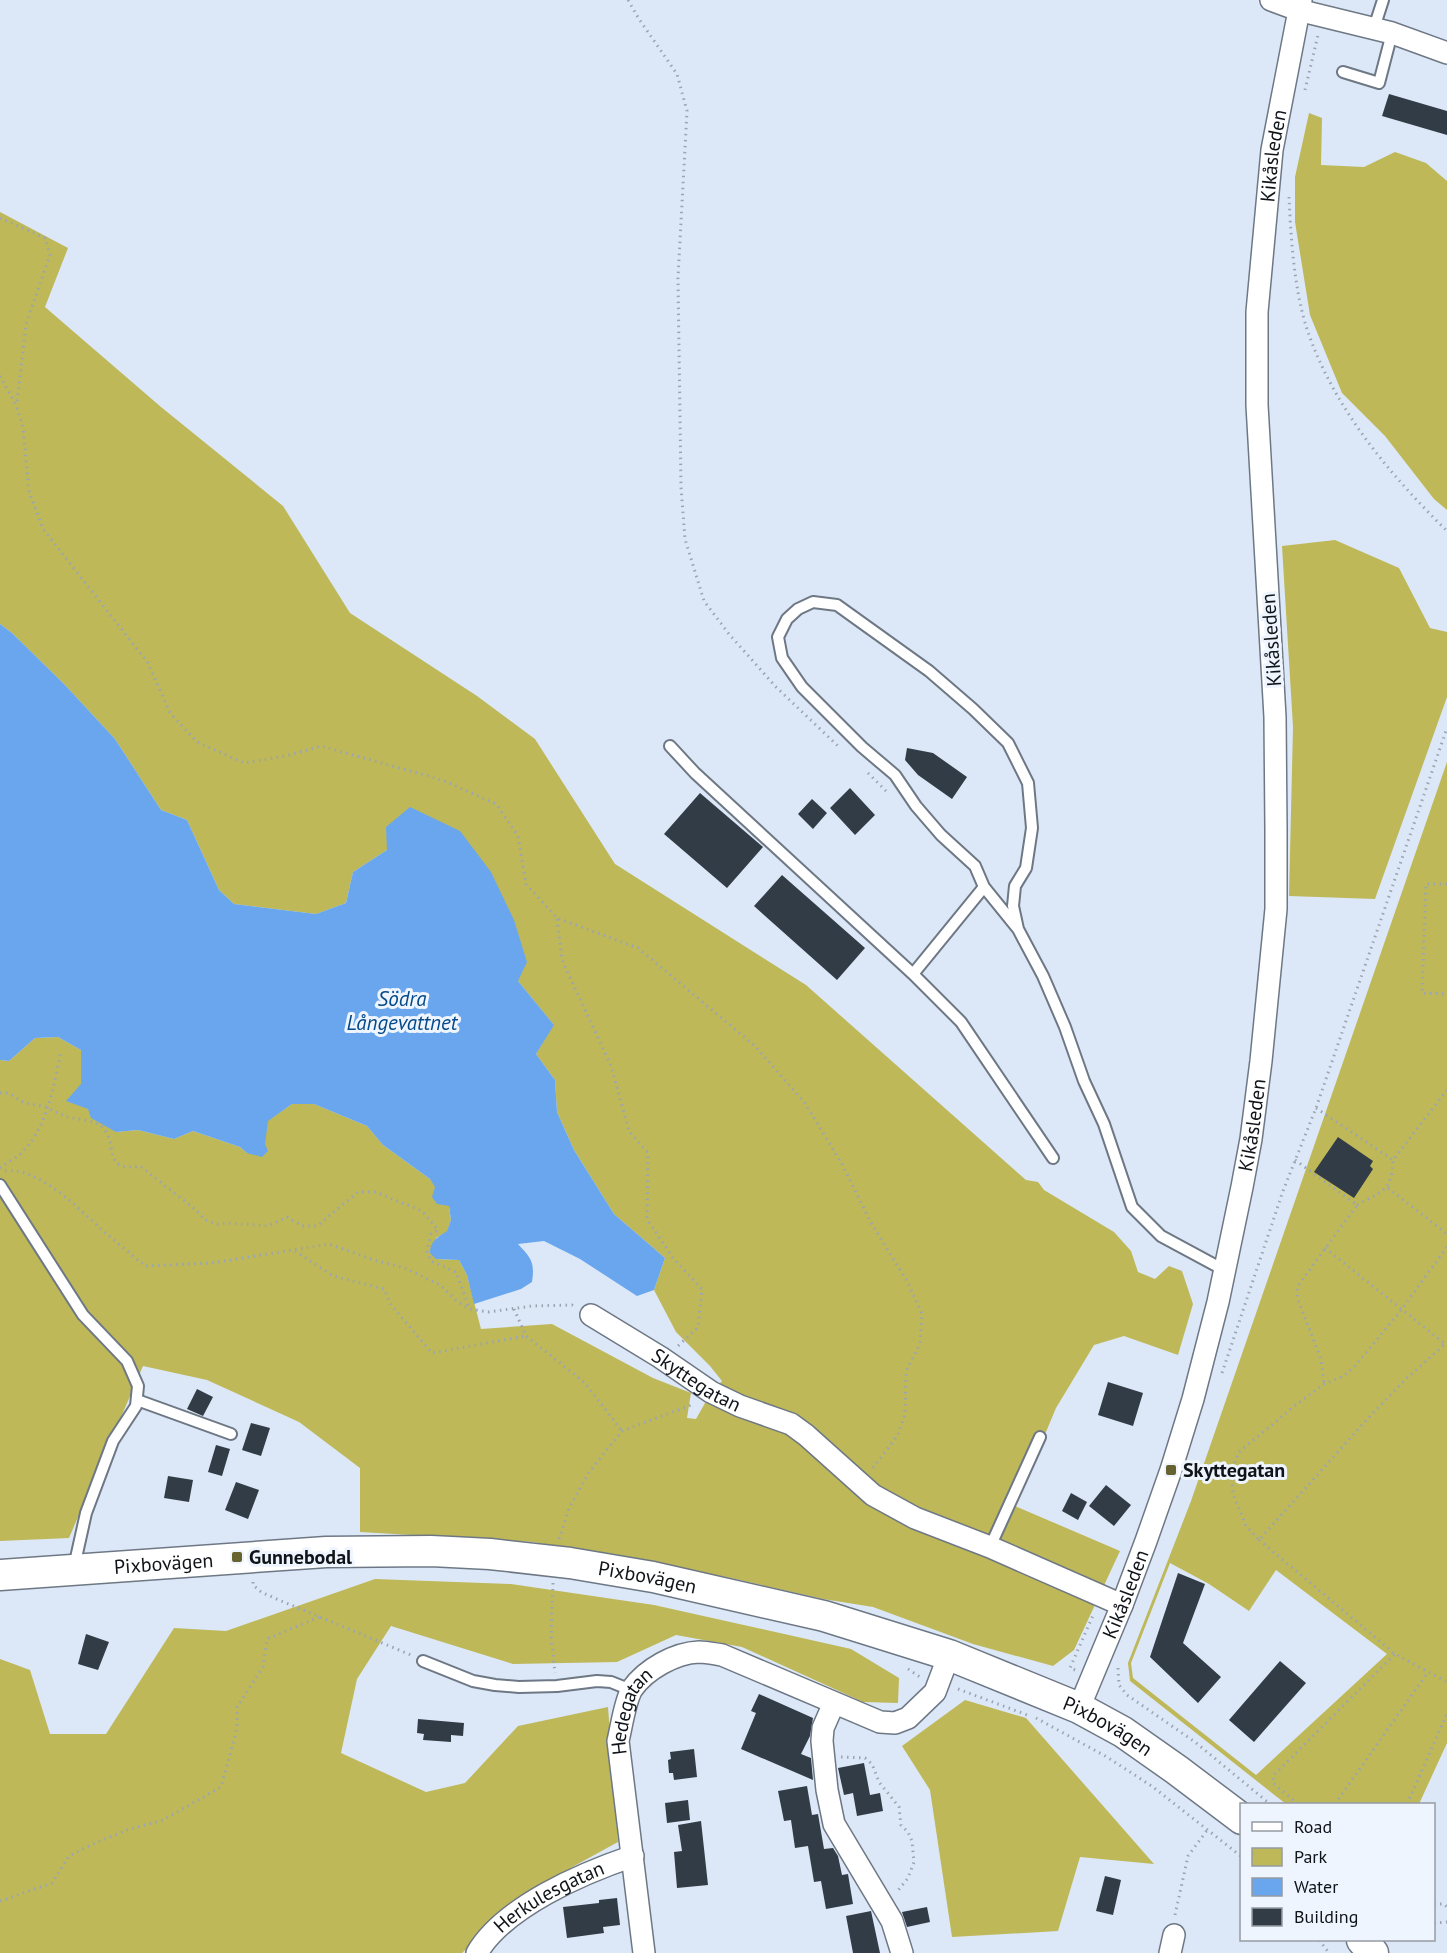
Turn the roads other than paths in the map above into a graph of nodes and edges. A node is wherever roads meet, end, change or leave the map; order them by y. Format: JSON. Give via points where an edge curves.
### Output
{"nodes":[{"id":1,"x":1271,"y":0,"type":"edge"},
{"id":2,"x":1383,"y":0,"type":"edge"},
{"id":3,"x":1300,"y":5,"type":"edge"},
{"id":4,"x":1383,"y":31,"type":"junction"},
{"id":5,"x":1447,"y":53,"type":"edge"},
{"id":6,"x":1343,"y":72,"type":"dead end"},
{"id":7,"x":670,"y":746,"type":"dead end"},
{"id":8,"x":984,"y":887,"type":"junction"},
{"id":9,"x":1018,"y":928,"type":"junction"},
{"id":10,"x":913,"y":974,"type":"junction"},
{"id":11,"x":1053,"y":1158,"type":"dead end"},
{"id":12,"x":0,"y":1185,"type":"edge"},
{"id":13,"x":1224,"y":1270,"type":"junction"},
{"id":14,"x":591,"y":1315,"type":"road end"},
{"id":15,"x":137,"y":1400,"type":"junction"},
{"id":16,"x":231,"y":1434,"type":"dead end"},
{"id":17,"x":1040,"y":1437,"type":"dead end"},
{"id":18,"x":990,"y":1546,"type":"junction"},
{"id":19,"x":73,"y":1570,"type":"junction"},
{"id":20,"x":0,"y":1575,"type":"edge"},
{"id":21,"x":1122,"y":1605,"type":"junction"},
{"id":22,"x":949,"y":1655,"type":"junction"},
{"id":23,"x":423,"y":1661,"type":"road end"},
{"id":24,"x":631,"y":1690,"type":"junction"},
{"id":25,"x":834,"y":1703,"type":"junction"},
{"id":26,"x":1079,"y":1708,"type":"junction"},
{"id":27,"x":1240,"y":1817,"type":"edge"},
{"id":28,"x":633,"y":1856,"type":"junction"},
{"id":29,"x":1363,"y":1941,"type":"edge"},
{"id":30,"x":477,"y":1953,"type":"edge"},
{"id":31,"x":644,"y":1953,"type":"edge"},
{"id":32,"x":902,"y":1953,"type":"edge"},
{"id":33,"x":1373,"y":1953,"type":"edge"}],
"edges":[{"from":1,"to":3,"type":"street"},
{"from":2,"to":4,"type":"lane"},
{"from":3,"to":4,"type":"street"},
{"from":3,"to":13,"type":"street","name":"Kikåsleden","via":[[1272,150],[1257,312],[1257,405],[1275,717],[1275,909],[1251,1139]]},
{"from":4,"to":5,"type":"street"},
{"from":4,"to":6,"type":"lane","via":[[1379,83]]},
{"from":7,"to":10,"type":"lane"},
{"from":8,"to":9,"type":"lane"},
{"from":8,"to":9,"type":"lane","via":[[975,866],[941,835],[895,775],[802,687],[782,658],[778,637],[798,609],[813,602],[837,605],[929,671],[1008,743],[1028,783],[1032,828],[1026,868],[1015,886],[1013,906]]},
{"from":8,"to":10,"type":"lane"},
{"from":9,"to":13,"type":"lane","via":[[1065,1028],[1083,1081],[1104,1124],[1132,1208],[1161,1236]]},
{"from":10,"to":11,"type":"lane","via":[[961,1022]]},
{"from":12,"to":15,"type":"lane","via":[[83,1316],[127,1361],[138,1386]]},
{"from":13,"to":21,"type":"street","name":"Kikåsleden","via":[[1171,1470]]},
{"from":14,"to":18,"type":"street","name":"Skyttegatan","via":[[702,1386],[740,1406],[791,1424],[873,1495],[915,1518]]},
{"from":15,"to":16,"type":"lane"},
{"from":15,"to":19,"type":"lane","via":[[114,1440],[90,1503]]},
{"from":17,"to":18,"type":"lane"},
{"from":18,"to":21,"type":"street","name":"Skyttegatan"},
{"from":19,"to":20,"type":"street","name":"Pixbovägen"},
{"from":19,"to":22,"type":"street","name":"Pixbovägen","via":[[326,1552],[490,1554],[653,1577],[824,1616]]},
{"from":21,"to":26,"type":"street","name":"Kikåsleden"},
{"from":22,"to":25,"type":"street","name":"Hedegatan","via":[[946,1690],[935,1692],[908,1718],[895,1723],[880,1722]]},
{"from":22,"to":26,"type":"street","name":"Pixbovägen"},
{"from":23,"to":24,"type":"lane","via":[[473,1681],[519,1687],[597,1681]]},
{"from":24,"to":25,"type":"street","name":"Hedegatan","via":[[656,1667],[699,1652],[722,1655]]},
{"from":24,"to":28,"type":"street","name":"Hedegatan","via":[[618,1741]]},
{"from":25,"to":32,"type":"street","via":[[823,1728],[822,1742],[834,1824],[892,1921]]},
{"from":26,"to":27,"type":"street","name":"Pixbovägen","via":[[1132,1738]]},
{"from":28,"to":30,"type":"street","name":"Herkulesgatan","via":[[547,1894],[499,1927]]},
{"from":28,"to":31,"type":"street","name":"Hedegatan"},
{"from":29,"to":33,"type":"street"}]}
